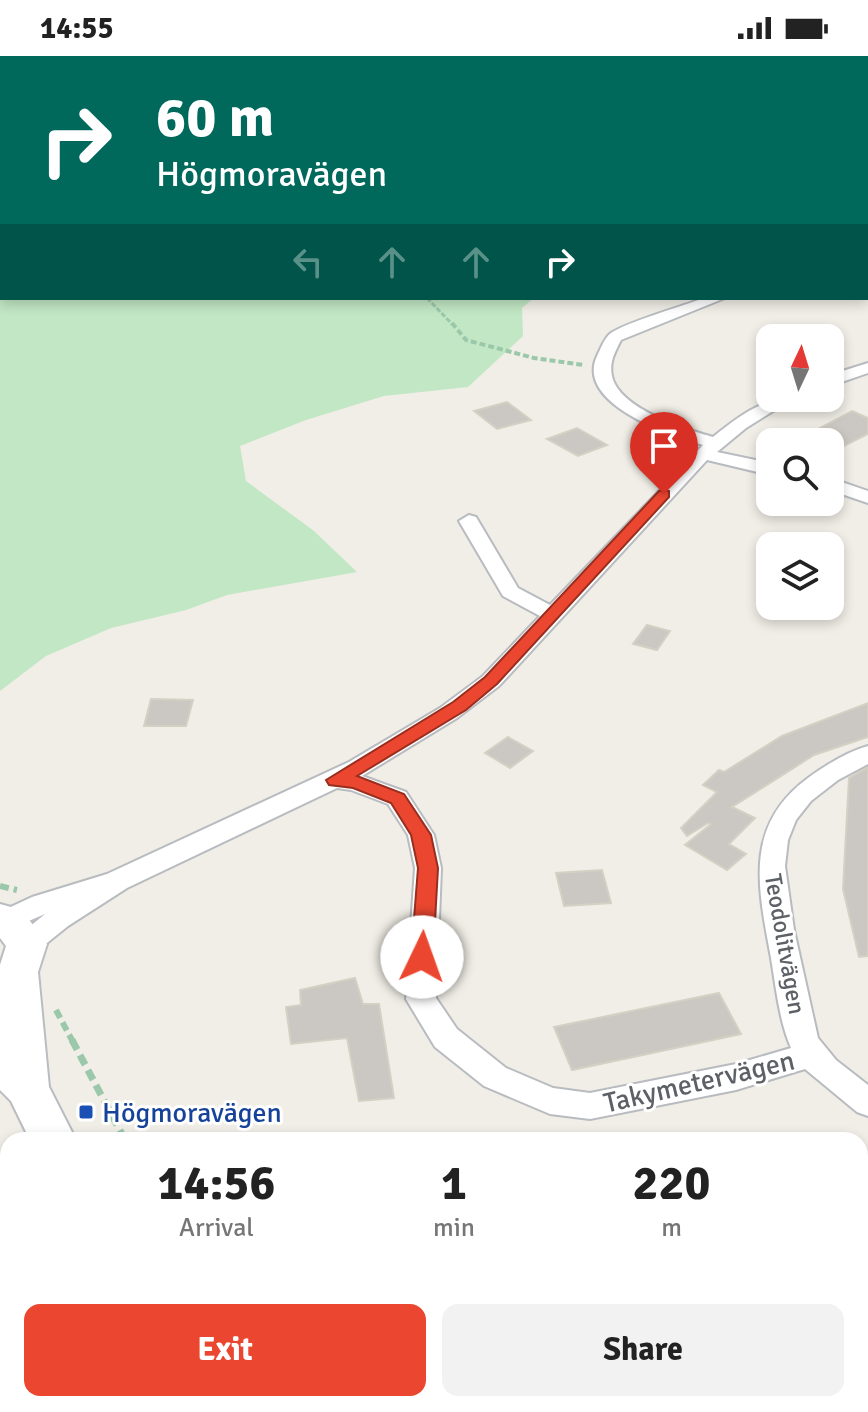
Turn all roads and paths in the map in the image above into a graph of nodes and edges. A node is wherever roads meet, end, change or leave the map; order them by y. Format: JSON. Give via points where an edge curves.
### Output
{"nodes":[{"id":1,"x":430,"y":300,"type":"edge"},
{"id":2,"x":713,"y":300,"type":"edge"},
{"id":3,"x":601,"y":367,"type":"junction"},
{"id":4,"x":868,"y":368,"type":"edge"},
{"id":5,"x":844,"y":376,"type":"edge"},
{"id":6,"x":761,"y":412,"type":"edge"},
{"id":7,"x":709,"y":449,"type":"junction"},
{"id":8,"x":756,"y":464,"type":"edge"},
{"id":9,"x":844,"y":489,"type":"edge"},
{"id":10,"x":868,"y":497,"type":"edge"},
{"id":11,"x":469,"y":521,"type":"dead end"},
{"id":12,"x":552,"y":614,"type":"junction"},
{"id":13,"x":868,"y":754,"type":"edge"},
{"id":14,"x":336,"y":780,"type":"junction"},
{"id":15,"x":117,"y":881,"type":"junction"},
{"id":16,"x":18,"y":942,"type":"edge"},
{"id":17,"x":810,"y":1055,"type":"junction"},
{"id":18,"x":13,"y":1075,"type":"edge"},
{"id":19,"x":868,"y":1103,"type":"edge"},
{"id":20,"x":48,"y":1132,"type":"edge"},
{"id":21,"x":121,"y":1132,"type":"edge"}],
"edges":[{"from":1,"to":3,"type":"path","via":[[466,340],[534,358]]},
{"from":2,"to":3,"type":"street","via":[[615,337],[604,351]]},
{"from":3,"to":7,"type":"street","via":[[608,388],[640,416]]},
{"from":4,"to":5,"type":"street"},
{"from":6,"to":7,"type":"street"},
{"from":7,"to":8,"type":"street"},
{"from":7,"to":12,"type":"street"},
{"from":9,"to":10,"type":"street"},
{"from":11,"to":12,"type":"street","via":[[510,592]]},
{"from":12,"to":14,"type":"street","via":[[491,681],[460,706]]},
{"from":13,"to":17,"type":"street","name":"Teodolitvägen","via":[[806,789],[784,814],[770,861],[796,1014]]},
{"from":14,"to":15,"type":"street"},
{"from":14,"to":17,"type":"street","name":"Takymetervägen","via":[[397,798],[421,835],[428,868],[421,999],[446,1038],[495,1077],[550,1101],[590,1106],[736,1077]]},
{"from":15,"to":16,"type":"street"},
{"from":15,"to":16,"type":"street"},
{"from":16,"to":18,"type":"main road"},
{"from":16,"to":21,"type":"path"},
{"from":17,"to":19,"type":"street"},
{"from":18,"to":20,"type":"main road"}]}
